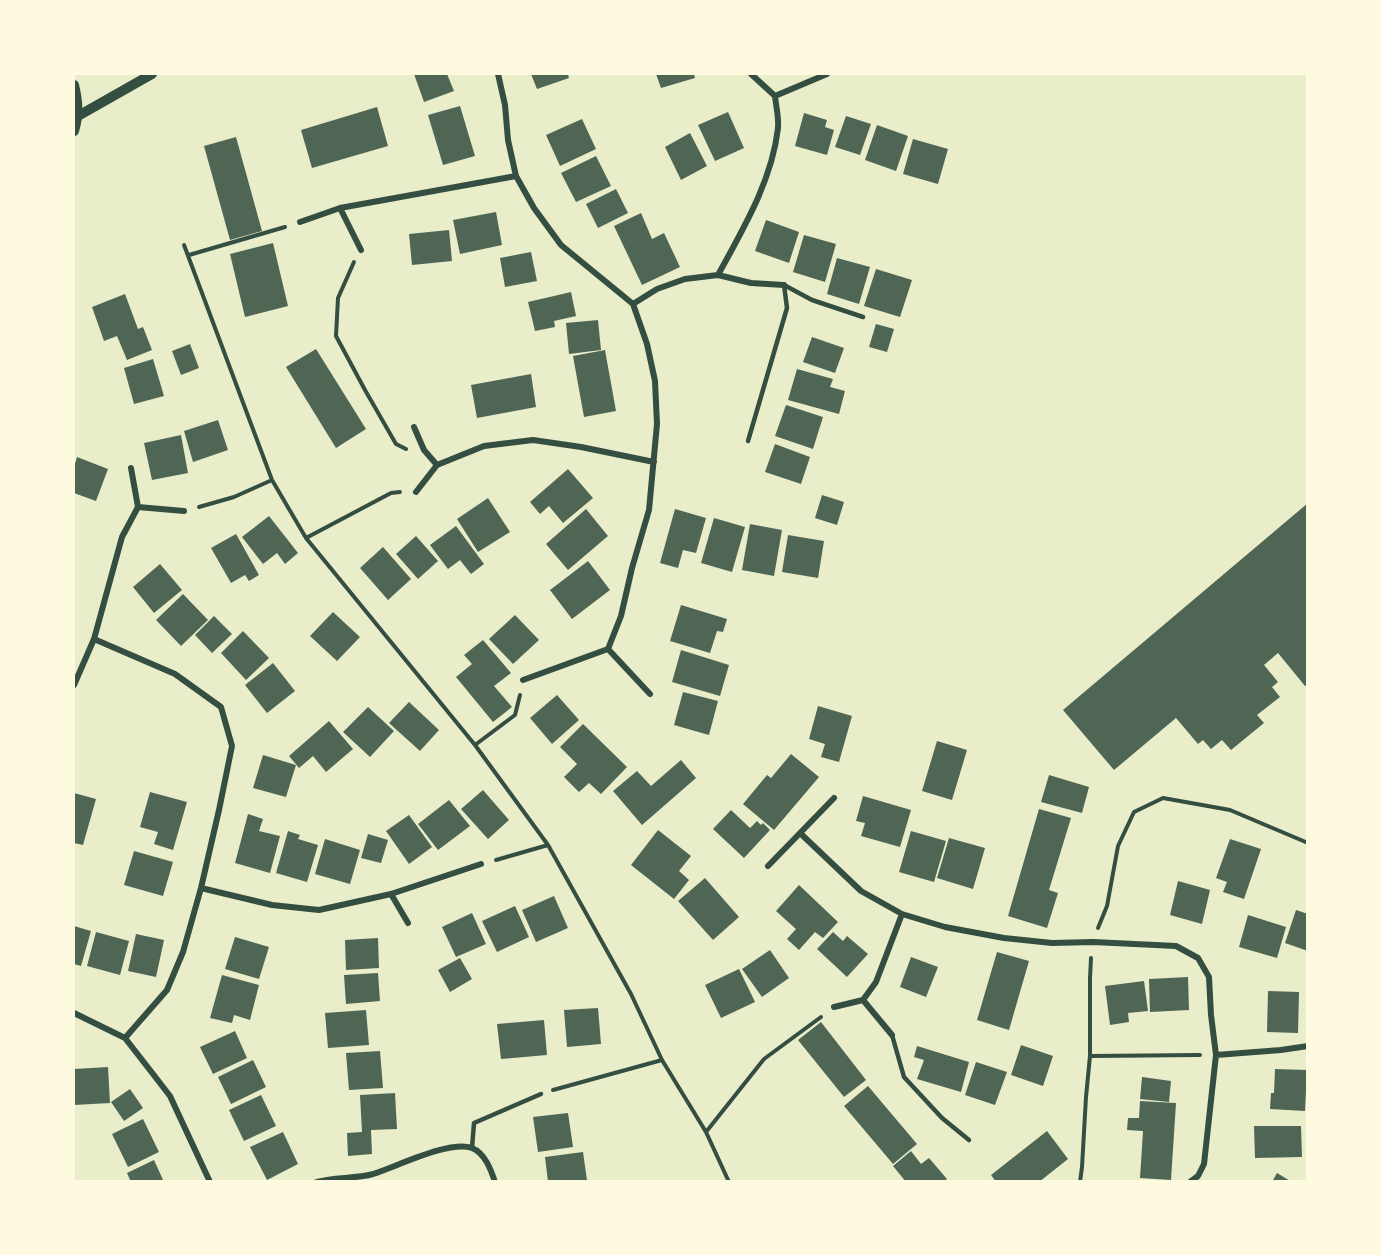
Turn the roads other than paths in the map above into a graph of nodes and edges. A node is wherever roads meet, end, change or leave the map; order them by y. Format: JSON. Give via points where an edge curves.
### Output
{"nodes":[{"id":1,"x":152,"y":74,"type":"edge"},
{"id":2,"x":498,"y":74,"type":"edge"},
{"id":3,"x":752,"y":74,"type":"edge"},
{"id":4,"x":827,"y":74,"type":"edge"},
{"id":5,"x":74,"y":85,"type":"edge"},
{"id":6,"x":775,"y":96,"type":"junction"},
{"id":7,"x":78,"y":116,"type":"junction"},
{"id":8,"x":74,"y":131,"type":"edge"},
{"id":9,"x":516,"y":176,"type":"junction"},
{"id":10,"x":340,"y":208,"type":"junction"},
{"id":11,"x":300,"y":222,"type":"road end"},
{"id":12,"x":361,"y":250,"type":"road end"},
{"id":13,"x":718,"y":274,"type":"junction"},
{"id":14,"x":784,"y":285,"type":"junction"},
{"id":15,"x":633,"y":304,"type":"junction"},
{"id":16,"x":863,"y":317,"type":"dead end"},
{"id":17,"x":414,"y":427,"type":"dead end"},
{"id":18,"x":748,"y":441,"type":"dead end"},
{"id":19,"x":654,"y":462,"type":"junction"},
{"id":20,"x":437,"y":465,"type":"junction"},
{"id":21,"x":130,"y":468,"type":"dead end"},
{"id":22,"x":416,"y":492,"type":"road end"},
{"id":23,"x":138,"y":507,"type":"junction"},
{"id":24,"x":184,"y":512,"type":"road end"},
{"id":25,"x":94,"y":639,"type":"junction"},
{"id":26,"x":608,"y":649,"type":"junction"},
{"id":27,"x":523,"y":680,"type":"road end"},
{"id":28,"x":74,"y":685,"type":"edge"},
{"id":29,"x":650,"y":694,"type":"dead end"},
{"id":30,"x":834,"y":798,"type":"dead end"},
{"id":31,"x":800,"y":833,"type":"junction"},
{"id":32,"x":481,"y":864,"type":"road end"},
{"id":33,"x":768,"y":866,"type":"dead end"},
{"id":34,"x":201,"y":888,"type":"junction"},
{"id":35,"x":391,"y":894,"type":"junction"},
{"id":36,"x":902,"y":914,"type":"junction"},
{"id":37,"x":408,"y":923,"type":"dead end"},
{"id":38,"x":863,"y":1000,"type":"junction"},
{"id":39,"x":834,"y":1007,"type":"road end"},
{"id":40,"x":74,"y":1013,"type":"edge"},
{"id":41,"x":892,"y":1035,"type":"joint"},
{"id":42,"x":125,"y":1038,"type":"junction"},
{"id":43,"x":1308,"y":1046,"type":"edge"},
{"id":44,"x":1216,"y":1055,"type":"junction"},
{"id":45,"x":541,"y":1094,"type":"road end"},
{"id":46,"x":969,"y":1140,"type":"dead end"},
{"id":47,"x":472,"y":1148,"type":"junction"},
{"id":48,"x":1198,"y":1176,"type":"junction"},
{"id":49,"x":210,"y":1182,"type":"edge"},
{"id":50,"x":317,"y":1182,"type":"edge"},
{"id":51,"x":495,"y":1182,"type":"edge"},
{"id":52,"x":1190,"y":1182,"type":"edge"},
{"id":53,"x":1205,"y":1182,"type":"edge"}],
"edges":[{"from":1,"to":7,"type":"street"},
{"from":2,"to":9,"type":"street"},
{"from":3,"to":6,"type":"street"},
{"from":4,"to":6,"type":"street"},
{"from":5,"to":7,"type":"street"},
{"from":6,"to":13,"type":"street","via":[[778,126],[773,156],[743,230]]},
{"from":7,"to":8,"type":"street"},
{"from":9,"to":10,"type":"street"},
{"from":9,"to":15,"type":"street","via":[[561,245]]},
{"from":10,"to":11,"type":"street"},
{"from":10,"to":12,"type":"street"},
{"from":13,"to":14,"type":"street","via":[[752,283]]},
{"from":13,"to":15,"type":"street","via":[[684,279]]},
{"from":14,"to":16,"type":"lane","via":[[812,300]]},
{"from":14,"to":18,"type":"lane","via":[[787,308]]},
{"from":15,"to":19,"type":"street","via":[[655,381]]},
{"from":17,"to":20,"type":"street","via":[[424,450]]},
{"from":19,"to":20,"type":"street","via":[[533,440],[484,446]]},
{"from":19,"to":26,"type":"street","via":[[649,510],[621,616]]},
{"from":20,"to":22,"type":"street"},
{"from":21,"to":23,"type":"street"},
{"from":23,"to":24,"type":"street"},
{"from":23,"to":25,"type":"street","via":[[122,537]]},
{"from":25,"to":28,"type":"street"},
{"from":25,"to":34,"type":"street","via":[[175,674],[221,707],[232,746]]},
{"from":26,"to":27,"type":"street"},
{"from":26,"to":29,"type":"street"},
{"from":30,"to":31,"type":"street"},
{"from":31,"to":33,"type":"street"},
{"from":31,"to":36,"type":"street","via":[[861,891]]},
{"from":32,"to":35,"type":"street"},
{"from":34,"to":35,"type":"street","via":[[272,905],[319,910]]},
{"from":34,"to":42,"type":"street","via":[[183,952],[167,990]]},
{"from":35,"to":37,"type":"street"},
{"from":36,"to":38,"type":"street","via":[[876,982]]},
{"from":36,"to":44,"type":"street","via":[[1004,938],[1176,946],[1198,958],[1209,977]]},
{"from":38,"to":39,"type":"street"},
{"from":38,"to":41,"type":"street"},
{"from":40,"to":42,"type":"street"},
{"from":41,"to":46,"type":"lane","via":[[904,1077]]},
{"from":42,"to":49,"type":"street","via":[[170,1096]]},
{"from":43,"to":44,"type":"street"},
{"from":44,"to":48,"type":"street","via":[[1204,1164]]},
{"from":45,"to":47,"type":"lane","via":[[474,1122]]},
{"from":47,"to":50,"type":"street","via":[[440,1150],[370,1175]]},
{"from":47,"to":51,"type":"street","via":[[484,1158]]},
{"from":48,"to":52,"type":"street"},
{"from":48,"to":53,"type":"street"}]}
